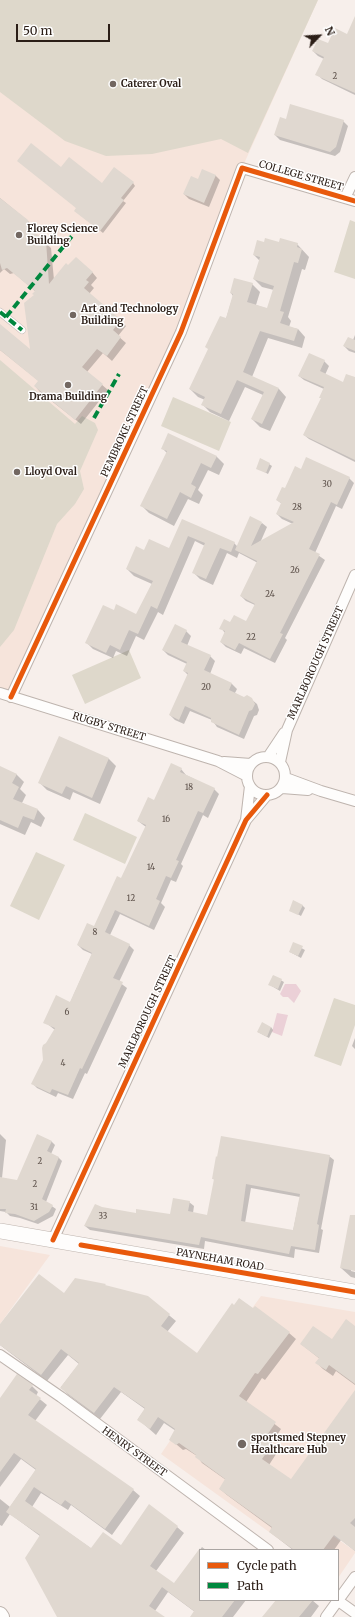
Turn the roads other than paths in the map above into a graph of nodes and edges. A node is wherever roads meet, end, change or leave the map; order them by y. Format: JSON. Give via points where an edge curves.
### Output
{"nodes":[{"id":1,"x":242,"y":168,"type":"joint"},
{"id":2,"x":355,"y":177,"type":"edge"},
{"id":3,"x":350,"y":200,"type":"edge"},
{"id":4,"x":0,"y":312,"type":"edge"},
{"id":5,"x":22,"y":330,"type":"dead end"},
{"id":6,"x":355,"y":575,"type":"edge"},
{"id":7,"x":0,"y":693,"type":"edge"},
{"id":8,"x":11,"y":697,"type":"junction"},
{"id":9,"x":287,"y":730,"type":"junction"},
{"id":10,"x":268,"y":756,"type":"junction"},
{"id":11,"x":218,"y":761,"type":"junction"},
{"id":12,"x":280,"y":762,"type":"junction"},
{"id":13,"x":251,"y":764,"type":"junction"},
{"id":14,"x":247,"y":776,"type":"junction"},
{"id":15,"x":286,"y":778,"type":"junction"},
{"id":16,"x":250,"y":786,"type":"junction"},
{"id":17,"x":282,"y":788,"type":"junction"},
{"id":18,"x":322,"y":791,"type":"junction"},
{"id":19,"x":267,"y":796,"type":"junction"},
{"id":20,"x":355,"y":801,"type":"edge"},
{"id":21,"x":246,"y":820,"type":"junction"},
{"id":22,"x":0,"y":1231,"type":"edge"},
{"id":23,"x":53,"y":1240,"type":"junction"},
{"id":24,"x":354,"y":1291,"type":"edge"},
{"id":25,"x":0,"y":1355,"type":"edge"},
{"id":26,"x":267,"y":1549,"type":"edge"},
{"id":27,"x":355,"y":1576,"type":"edge"},
{"id":28,"x":339,"y":1597,"type":"edge"},
{"id":29,"x":336,"y":1601,"type":"edge"},
{"id":30,"x":338,"y":1601,"type":"edge"},
{"id":31,"x":355,"y":1613,"type":"edge"},
{"id":32,"x":0,"y":1614,"type":"edge"},
{"id":33,"x":2,"y":1617,"type":"edge"},
{"id":34,"x":326,"y":1617,"type":"edge"}],
"edges":[{"from":1,"to":3,"type":"street","name":"COLLEGE STREET"},
{"from":1,"to":8,"type":"street","name":"PEMBROKE STREET","via":[[182,332]]},
{"from":2,"to":3,"type":"street"},
{"from":4,"to":5,"type":"street"},
{"from":6,"to":9,"type":"street","name":"MARLBOROUGH STREET"},
{"from":7,"to":8,"type":"street","name":"RUGBY STREET"},
{"from":8,"to":11,"type":"street","name":"RUGBY STREET"},
{"from":9,"to":10,"type":"street","name":"MARLBOROUGH STREET"},
{"from":9,"to":12,"type":"street","name":"MARLBOROUGH STREET"},
{"from":10,"to":12,"type":"street"},
{"from":10,"to":13,"type":"street","via":[[261,757]]},
{"from":11,"to":13,"type":"street","name":"RUGBY STREET"},
{"from":11,"to":14,"type":"street","name":"RUGBY STREET"},
{"from":12,"to":15,"type":"street"},
{"from":13,"to":14,"type":"street"},
{"from":14,"to":16,"type":"street"},
{"from":15,"to":17,"type":"street"},
{"from":15,"to":18,"type":"street"},
{"from":16,"to":19,"type":"street","via":[[254,792]]},
{"from":16,"to":21,"type":"street","name":"MARLBOROUGH STREET"},
{"from":17,"to":18,"type":"street"},
{"from":17,"to":19,"type":"street"},
{"from":18,"to":20,"type":"street"},
{"from":19,"to":21,"type":"street","name":"MARLBOROUGH STREET"},
{"from":21,"to":23,"type":"street","name":"MARLBOROUGH STREET"},
{"from":22,"to":23,"type":"main road","name":"PAYNEHAM ROAD"},
{"from":23,"to":24,"type":"main road","name":"PAYNEHAM ROAD"},
{"from":25,"to":26,"type":"street","name":"HENRY STREET"},
{"from":27,"to":28,"type":"street"},
{"from":29,"to":34,"type":"street"},
{"from":30,"to":31,"type":"street"},
{"from":32,"to":33,"type":"main road"}]}
